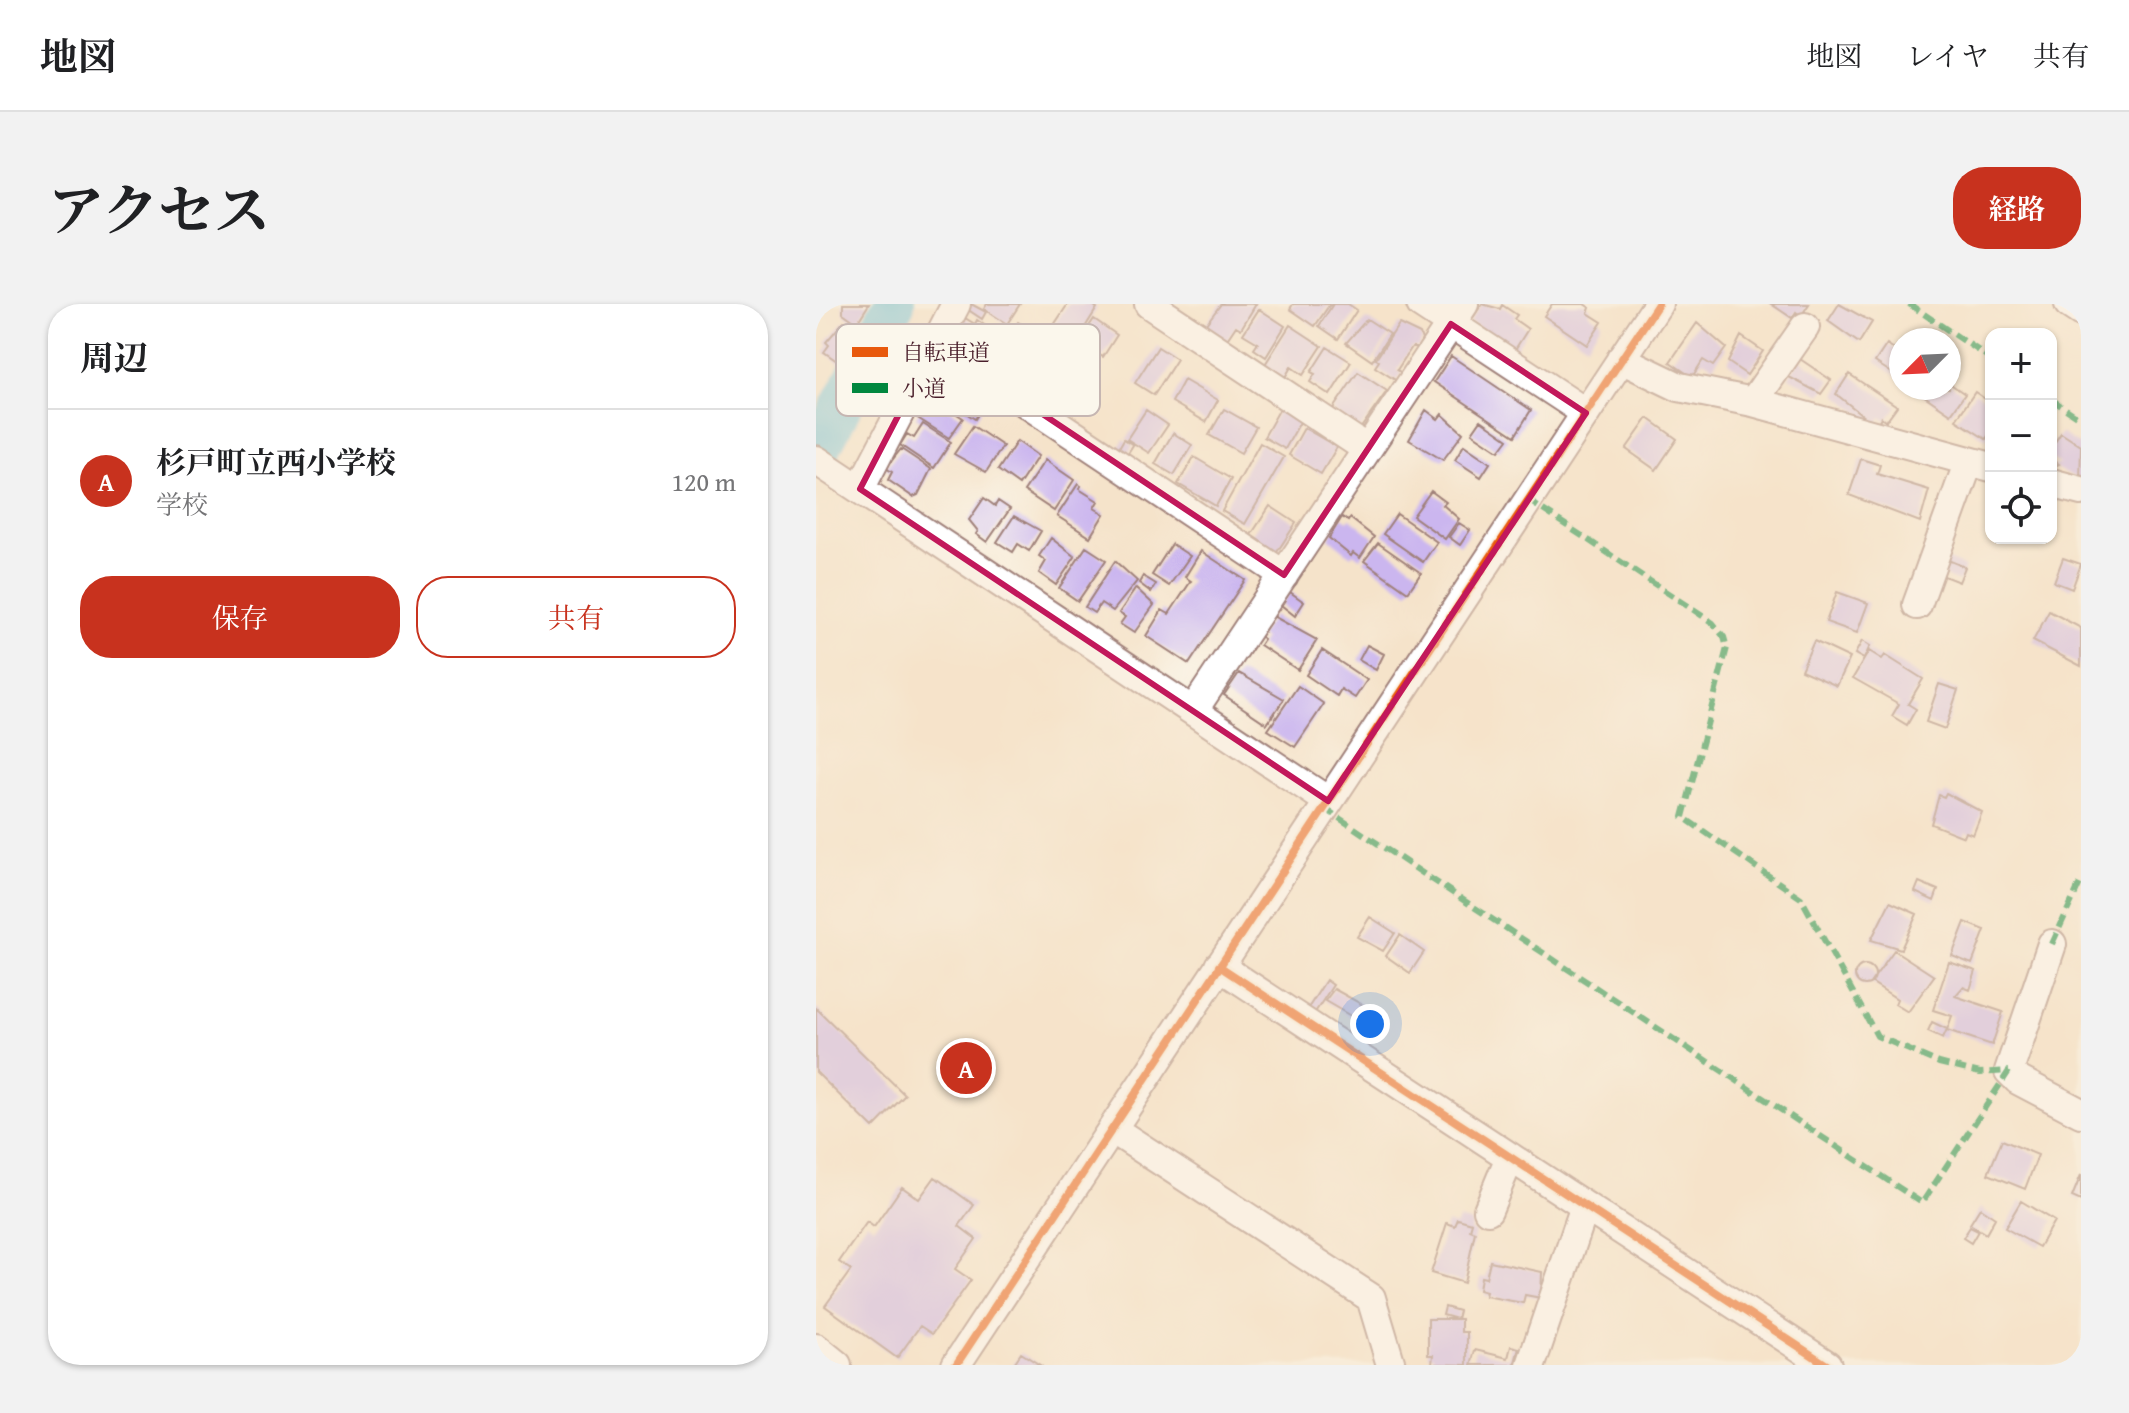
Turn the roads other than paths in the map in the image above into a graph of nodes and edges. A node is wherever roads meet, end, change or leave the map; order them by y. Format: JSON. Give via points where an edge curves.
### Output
{"nodes":[{"id":1,"x":956,"y":304,"type":"edge"},
{"id":2,"x":1149,"y":304,"type":"edge"},
{"id":3,"x":1421,"y":304,"type":"edge"},
{"id":4,"x":1658,"y":304,"type":"edge"},
{"id":5,"x":2069,"y":304,"type":"edge"},
{"id":6,"x":2081,"y":312,"type":"edge"},
{"id":7,"x":1457,"y":314,"type":"edge"},
{"id":8,"x":946,"y":324,"type":"edge"},
{"id":9,"x":1805,"y":327,"type":"dead end"},
{"id":10,"x":1621,"y":359,"type":"junction"},
{"id":11,"x":1753,"y":402,"type":"junction"},
{"id":12,"x":1586,"y":413,"type":"junction"},
{"id":13,"x":898,"y":416,"type":"edge"},
{"id":14,"x":1046,"y":416,"type":"edge"},
{"id":15,"x":1367,"y":449,"type":"junction"},
{"id":16,"x":816,"y":460,"type":"edge"},
{"id":17,"x":1980,"y":464,"type":"edge"},
{"id":18,"x":2057,"y":485,"type":"edge"},
{"id":19,"x":860,"y":489,"type":"junction"},
{"id":20,"x":2081,"y":491,"type":"edge"},
{"id":21,"x":1284,"y":575,"type":"junction"},
{"id":22,"x":1917,"y":605,"type":"dead end"},
{"id":23,"x":1193,"y":711,"type":"junction"},
{"id":24,"x":1328,"y":801,"type":"junction"},
{"id":25,"x":2052,"y":944,"type":"dead end"},
{"id":26,"x":1219,"y":966,"type":"junction"},
{"id":27,"x":2081,"y":1113,"type":"edge"},
{"id":28,"x":1112,"y":1129,"type":"junction"},
{"id":29,"x":1510,"y":1157,"type":"junction"},
{"id":30,"x":1585,"y":1206,"type":"junction"},
{"id":31,"x":1488,"y":1210,"type":"dead end"},
{"id":32,"x":816,"y":1348,"type":"edge"},
{"id":33,"x":837,"y":1365,"type":"edge"},
{"id":34,"x":956,"y":1365,"type":"edge"},
{"id":35,"x":1391,"y":1365,"type":"edge"},
{"id":36,"x":1531,"y":1365,"type":"edge"},
{"id":37,"x":1827,"y":1365,"type":"edge"}],
"edges":[{"from":1,"to":8,"type":"street"},
{"from":2,"to":15,"type":"street"},
{"from":3,"to":7,"type":"street"},
{"from":4,"to":10,"type":"street"},
{"from":5,"to":6,"type":"street"},
{"from":7,"to":12,"type":"street"},
{"from":7,"to":15,"type":"street"},
{"from":9,"to":11,"type":"street"},
{"from":10,"to":11,"type":"street","via":[[1679,387]]},
{"from":10,"to":12,"type":"street"},
{"from":11,"to":17,"type":"street"},
{"from":12,"to":24,"type":"street"},
{"from":13,"to":19,"type":"street"},
{"from":14,"to":21,"type":"street"},
{"from":15,"to":21,"type":"street"},
{"from":16,"to":19,"type":"street"},
{"from":17,"to":22,"type":"street"},
{"from":18,"to":20,"type":"street"},
{"from":19,"to":23,"type":"street"},
{"from":21,"to":23,"type":"street"},
{"from":23,"to":24,"type":"street"},
{"from":24,"to":26,"type":"street"},
{"from":25,"to":27,"type":"street","via":[[2009,1071]]},
{"from":26,"to":28,"type":"street"},
{"from":26,"to":29,"type":"street"},
{"from":28,"to":34,"type":"street"},
{"from":28,"to":35,"type":"street","via":[[1371,1298]]},
{"from":29,"to":30,"type":"street"},
{"from":29,"to":31,"type":"street"},
{"from":30,"to":36,"type":"street"},
{"from":30,"to":37,"type":"street"},
{"from":32,"to":33,"type":"street"}]}
